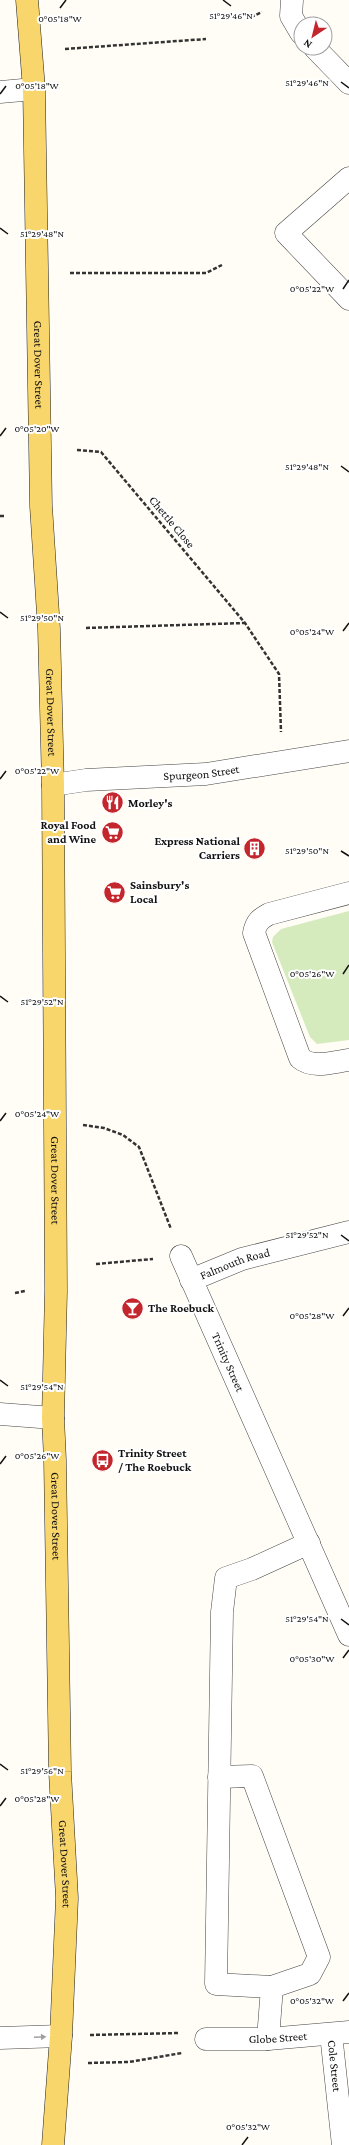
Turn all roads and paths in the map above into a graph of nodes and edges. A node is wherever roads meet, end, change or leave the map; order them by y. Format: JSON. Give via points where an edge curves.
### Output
{"nodes":[{"id":1,"x":27,"y":0,"type":"edge"},
{"id":2,"x":292,"y":0,"type":"edge"},
{"id":3,"x":293,"y":19,"type":"edge"},
{"id":4,"x":206,"y":39,"type":"dead end"},
{"id":5,"x":65,"y":49,"type":"dead end"},
{"id":6,"x":323,"y":56,"type":"edge"},
{"id":7,"x":349,"y":83,"type":"edge"},
{"id":8,"x":34,"y":89,"type":"junction"},
{"id":9,"x":0,"y":92,"type":"edge"},
{"id":10,"x":349,"y":178,"type":"edge"},
{"id":11,"x":222,"y":265,"type":"dead end"},
{"id":12,"x":70,"y":273,"type":"dead end"},
{"id":13,"x":349,"y":299,"type":"edge"},
{"id":14,"x":77,"y":450,"type":"dead end"},
{"id":15,"x":0,"y":516,"type":"edge"},
{"id":16,"x":5,"y":516,"type":"dead end"},
{"id":17,"x":245,"y":623,"type":"junction"},
{"id":18,"x":86,"y":628,"type":"dead end"},
{"id":19,"x":282,"y":734,"type":"dead end"},
{"id":20,"x":349,"y":751,"type":"edge"},
{"id":21,"x":53,"y":785,"type":"junction"},
{"id":22,"x":349,"y":894,"type":"edge"},
{"id":23,"x":349,"y":1060,"type":"edge"},
{"id":24,"x":55,"y":1121,"type":"junction"},
{"id":25,"x":349,"y":1232,"type":"edge"},
{"id":26,"x":181,"y":1256,"type":"junction"},
{"id":27,"x":96,"y":1264,"type":"dead end"},
{"id":28,"x":191,"y":1280,"type":"junction"},
{"id":29,"x":26,"y":1291,"type":"dead end"},
{"id":30,"x":15,"y":1293,"type":"dead end"},
{"id":31,"x":0,"y":1414,"type":"edge"},
{"id":32,"x":53,"y":1418,"type":"junction"},
{"id":33,"x":309,"y":1543,"type":"junction"},
{"id":34,"x":348,"y":1631,"type":"edge"},
{"id":35,"x":219,"y":1777,"type":"junction"},
{"id":36,"x":272,"y":1987,"type":"junction"},
{"id":37,"x":340,"y":2033,"type":"edge"},
{"id":38,"x":103,"y":2035,"type":"dead end"},
{"id":39,"x":62,"y":2036,"type":"junction"},
{"id":40,"x":0,"y":2038,"type":"edge"},
{"id":41,"x":206,"y":2039,"type":"junction"},
{"id":42,"x":268,"y":2039,"type":"junction"},
{"id":43,"x":102,"y":2063,"type":"dead end"},
{"id":44,"x":53,"y":2145,"type":"edge"},
{"id":45,"x":342,"y":2145,"type":"edge"}],
"edges":[{"from":1,"to":8,"type":"main road","name":"Great Dover Street"},
{"from":2,"to":3,"type":"street"},
{"from":4,"to":5,"type":"path"},
{"from":6,"to":7,"type":"street"},
{"from":8,"to":9,"type":"street"},
{"from":8,"to":21,"type":"main road","name":"Great Dover Street","via":[[41,506],[49,629]]},
{"from":10,"to":13,"type":"street","via":[[286,233]]},
{"from":11,"to":12,"type":"path","via":[[206,273]]},
{"from":14,"to":17,"type":"path","name":"Chettle Close","via":[[101,452]]},
{"from":15,"to":16,"type":"path"},
{"from":17,"to":18,"type":"path"},
{"from":17,"to":19,"type":"path","name":"Chettle Close","via":[[279,674]]},
{"from":20,"to":21,"type":"street","name":"Spurgeon Street","via":[[206,774],[86,780]]},
{"from":21,"to":24,"type":"main road","name":"Great Dover Street"},
{"from":22,"to":23,"type":"street","via":[[269,914],[255,924],[254,932],[300,1058],[304,1062],[317,1064]]},
{"from":24,"to":26,"type":"path","via":[[104,1128],[123,1135],[139,1147]]},
{"from":24,"to":32,"type":"main road","name":"Great Dover Street","via":[[56,1292]]},
{"from":25,"to":28,"type":"street","name":"Falmouth Road","via":[[242,1259]]},
{"from":26,"to":27,"type":"path"},
{"from":26,"to":28,"type":"street","name":"Trinity Street"},
{"from":28,"to":33,"type":"street","name":"Trinity Street"},
{"from":29,"to":30,"type":"path"},
{"from":31,"to":32,"type":"street"},
{"from":32,"to":39,"type":"main road","name":"Great Dover Street","via":[[60,1772],[67,1898]]},
{"from":33,"to":34,"type":"street","name":"Trinity Street"},
{"from":33,"to":35,"type":"street","via":[[226,1578],[222,1612]]},
{"from":35,"to":36,"type":"street","via":[[216,1984]]},
{"from":35,"to":36,"type":"street","via":[[252,1776],[318,1957],[310,1974]]},
{"from":36,"to":42,"type":"street"},
{"from":37,"to":42,"type":"street","name":"Globe Street"},
{"from":37,"to":45,"type":"street","name":"Cole Street"},
{"from":38,"to":41,"type":"path","via":[[189,2032]]},
{"from":40,"to":39,"type":"street","one_way":true},
{"from":39,"to":44,"type":"main road","name":"Great Dover Street"},
{"from":41,"to":42,"type":"street","name":"Globe Street"},
{"from":41,"to":43,"type":"path","via":[[189,2052],[129,2062]]}]}
